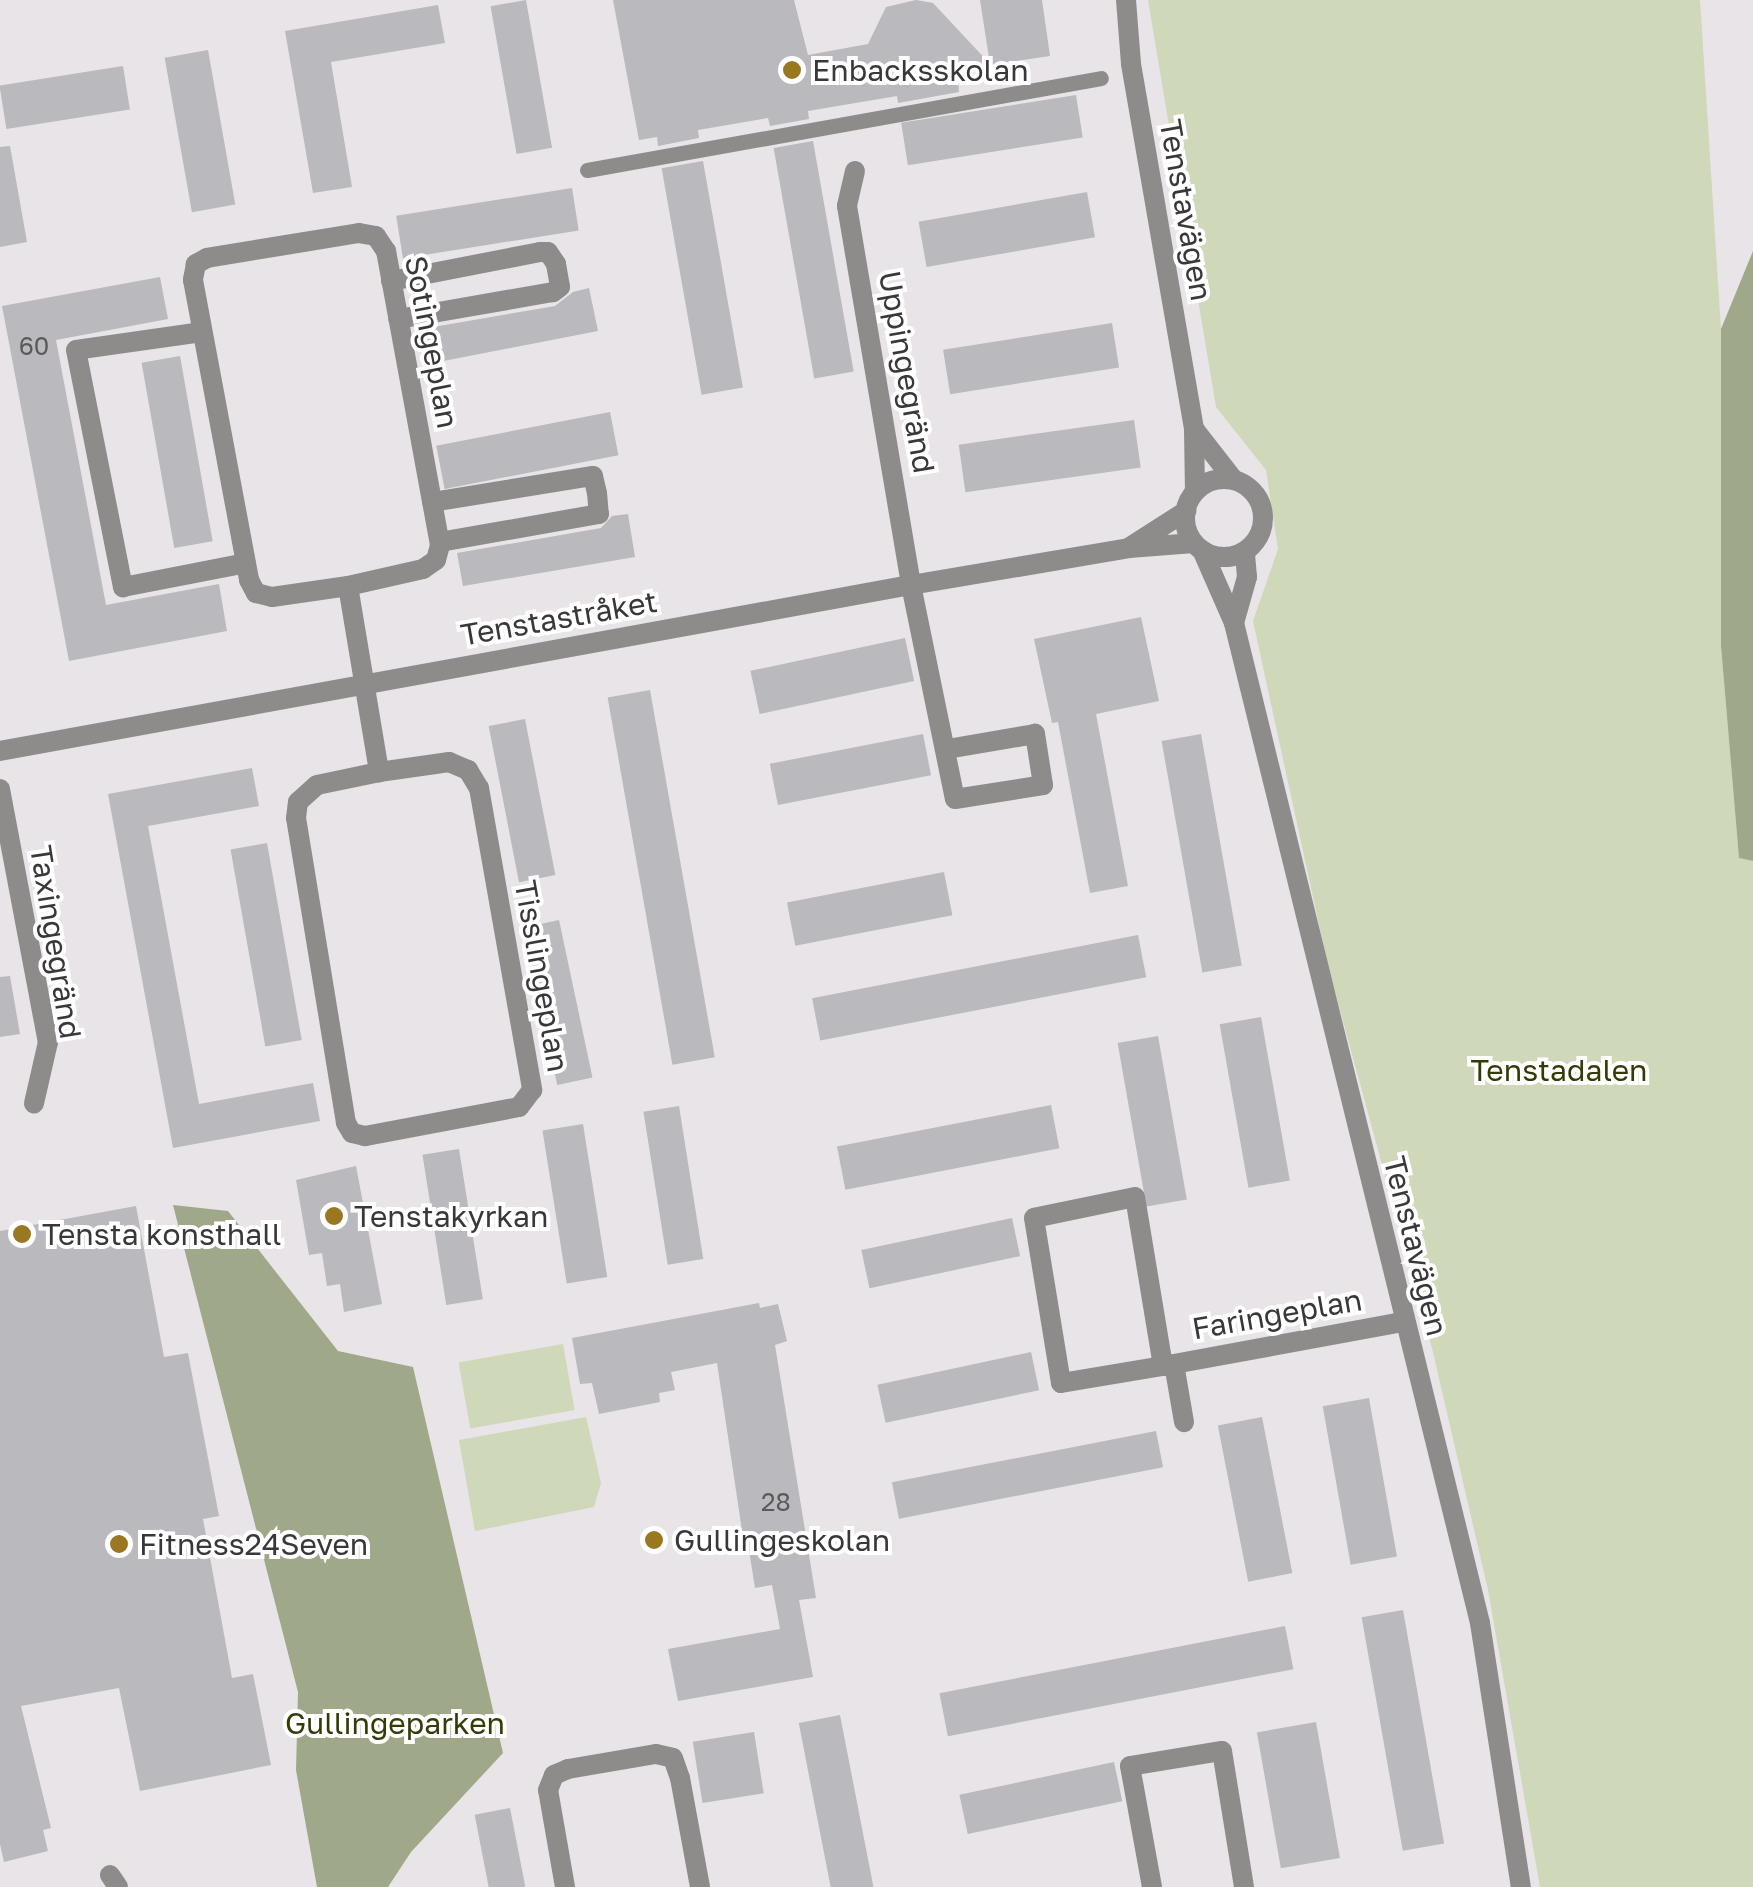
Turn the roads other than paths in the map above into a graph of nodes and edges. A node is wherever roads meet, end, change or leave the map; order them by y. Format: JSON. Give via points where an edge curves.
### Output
{"nodes":[{"id":1,"x":1126,"y":0,"type":"edge"},
{"id":2,"x":1100,"y":78,"type":"dead end"},
{"id":3,"x":587,"y":170,"type":"dead end"},
{"id":4,"x":856,"y":170,"type":"dead end"},
{"id":5,"x":391,"y":280,"type":"junction"},
{"id":6,"x":398,"y":319,"type":"junction"},
{"id":7,"x":202,"y":332,"type":"junction"},
{"id":8,"x":1194,"y":429,"type":"junction"},
{"id":9,"x":1233,"y":480,"type":"junction"},
{"id":10,"x":1190,"y":501,"type":"junction"},
{"id":11,"x":432,"y":502,"type":"junction"},
{"id":12,"x":440,"y":542,"type":"junction"},
{"id":13,"x":1198,"y":547,"type":"junction"},
{"id":14,"x":1128,"y":548,"type":"junction"},
{"id":15,"x":1245,"y":552,"type":"junction"},
{"id":16,"x":246,"y":563,"type":"junction"},
{"id":17,"x":912,"y":585,"type":"junction"},
{"id":18,"x":348,"y":586,"type":"junction"},
{"id":19,"x":1234,"y":623,"type":"junction"},
{"id":20,"x":367,"y":684,"type":"junction"},
{"id":21,"x":947,"y":748,"type":"junction"},
{"id":22,"x":0,"y":751,"type":"edge"},
{"id":23,"x":379,"y":772,"type":"junction"},
{"id":24,"x":0,"y":789,"type":"edge"},
{"id":25,"x":34,"y":1104,"type":"dead end"},
{"id":26,"x":1402,"y":1322,"type":"junction"},
{"id":27,"x":1168,"y":1365,"type":"junction"},
{"id":28,"x":1184,"y":1422,"type":"dead end"},
{"id":29,"x":565,"y":1887,"type":"edge"},
{"id":30,"x":700,"y":1887,"type":"edge"},
{"id":31,"x":1152,"y":1887,"type":"edge"},
{"id":32,"x":1244,"y":1887,"type":"edge"},
{"id":33,"x":1522,"y":1887,"type":"edge"}],
"edges":[{"from":1,"to":8,"type":"street","name":"Tenstavägen","via":[[1131,64]]},
{"from":2,"to":3,"type":"street"},
{"from":4,"to":17,"type":"street","name":"Uppingegränd","via":[[847,206]]},
{"from":5,"to":6,"type":"street","name":"Sotingeplan"},
{"from":5,"to":6,"type":"street","via":[[540,252],[548,252],[558,275],[560,287],[553,292]]},
{"from":5,"to":7,"type":"street","name":"Sotingeplan","via":[[376,236],[207,258],[196,264],[193,280]]},
{"from":6,"to":11,"type":"street","name":"Sotingeplan"},
{"from":7,"to":16,"type":"street","name":"Sotingeplan"},
{"from":7,"to":16,"type":"street","via":[[76,350],[123,587]]},
{"from":8,"to":9,"type":"street","name":"Tenstavägen"},
{"from":8,"to":10,"type":"street","name":"Tenstavägen"},
{"from":9,"to":10,"type":"street","via":[[1212,480]]},
{"from":9,"to":15,"type":"street","via":[[1252,490],[1263,510],[1261,534]]},
{"from":10,"to":13,"type":"street"},
{"from":10,"to":14,"type":"street","name":"Tenstastråket"},
{"from":11,"to":12,"type":"street","name":"Sotingeplan"},
{"from":11,"to":12,"type":"street","via":[[593,476],[597,493],[598,514]]},
{"from":12,"to":18,"type":"street","name":"Sotingeplan","via":[[436,560],[423,569]]},
{"from":13,"to":14,"type":"street","name":"Tenstastråket"},
{"from":13,"to":15,"type":"street","via":[[1223,558]]},
{"from":13,"to":19,"type":"street","name":"Tenstavägen"},
{"from":14,"to":17,"type":"street","name":"Tenstastråket"},
{"from":15,"to":19,"type":"street","name":"Tenstavägen","via":[[1247,577]]},
{"from":16,"to":18,"type":"street","name":"Sotingeplan","via":[[256,593],[272,597]]},
{"from":17,"to":20,"type":"street","name":"Tenstastråket"},
{"from":17,"to":21,"type":"street","name":"Uppingegränd"},
{"from":18,"to":20,"type":"street"},
{"from":19,"to":26,"type":"street","name":"Tenstavägen"},
{"from":20,"to":22,"type":"street","name":"Tenstastråket"},
{"from":20,"to":23,"type":"street"},
{"from":21,"to":21,"type":"street","name":"Uppingegränd","via":[[1035,734],[1042,785],[955,799]]},
{"from":23,"to":23,"type":"street","name":"Tisslingeplan","via":[[317,784],[298,802],[296,818],[346,1123],[364,1136],[519,1107],[532,1090],[478,788],[468,770],[450,762]]},
{"from":24,"to":25,"type":"street","name":"Taxingegränd","via":[[48,1042]]},
{"from":26,"to":27,"type":"street","name":"Faringeplan"},
{"from":26,"to":33,"type":"street","name":"Tenstavägen","via":[[1480,1623]]},
{"from":27,"to":27,"type":"street","name":"Faringeplan","via":[[1061,1383],[1034,1218],[1135,1197]]},
{"from":27,"to":28,"type":"street"},
{"from":29,"to":30,"type":"street","via":[[548,1790],[554,1776],[656,1754],[673,1758],[680,1778]]},
{"from":31,"to":32,"type":"street","via":[[1130,1766],[1222,1750]]}]}
